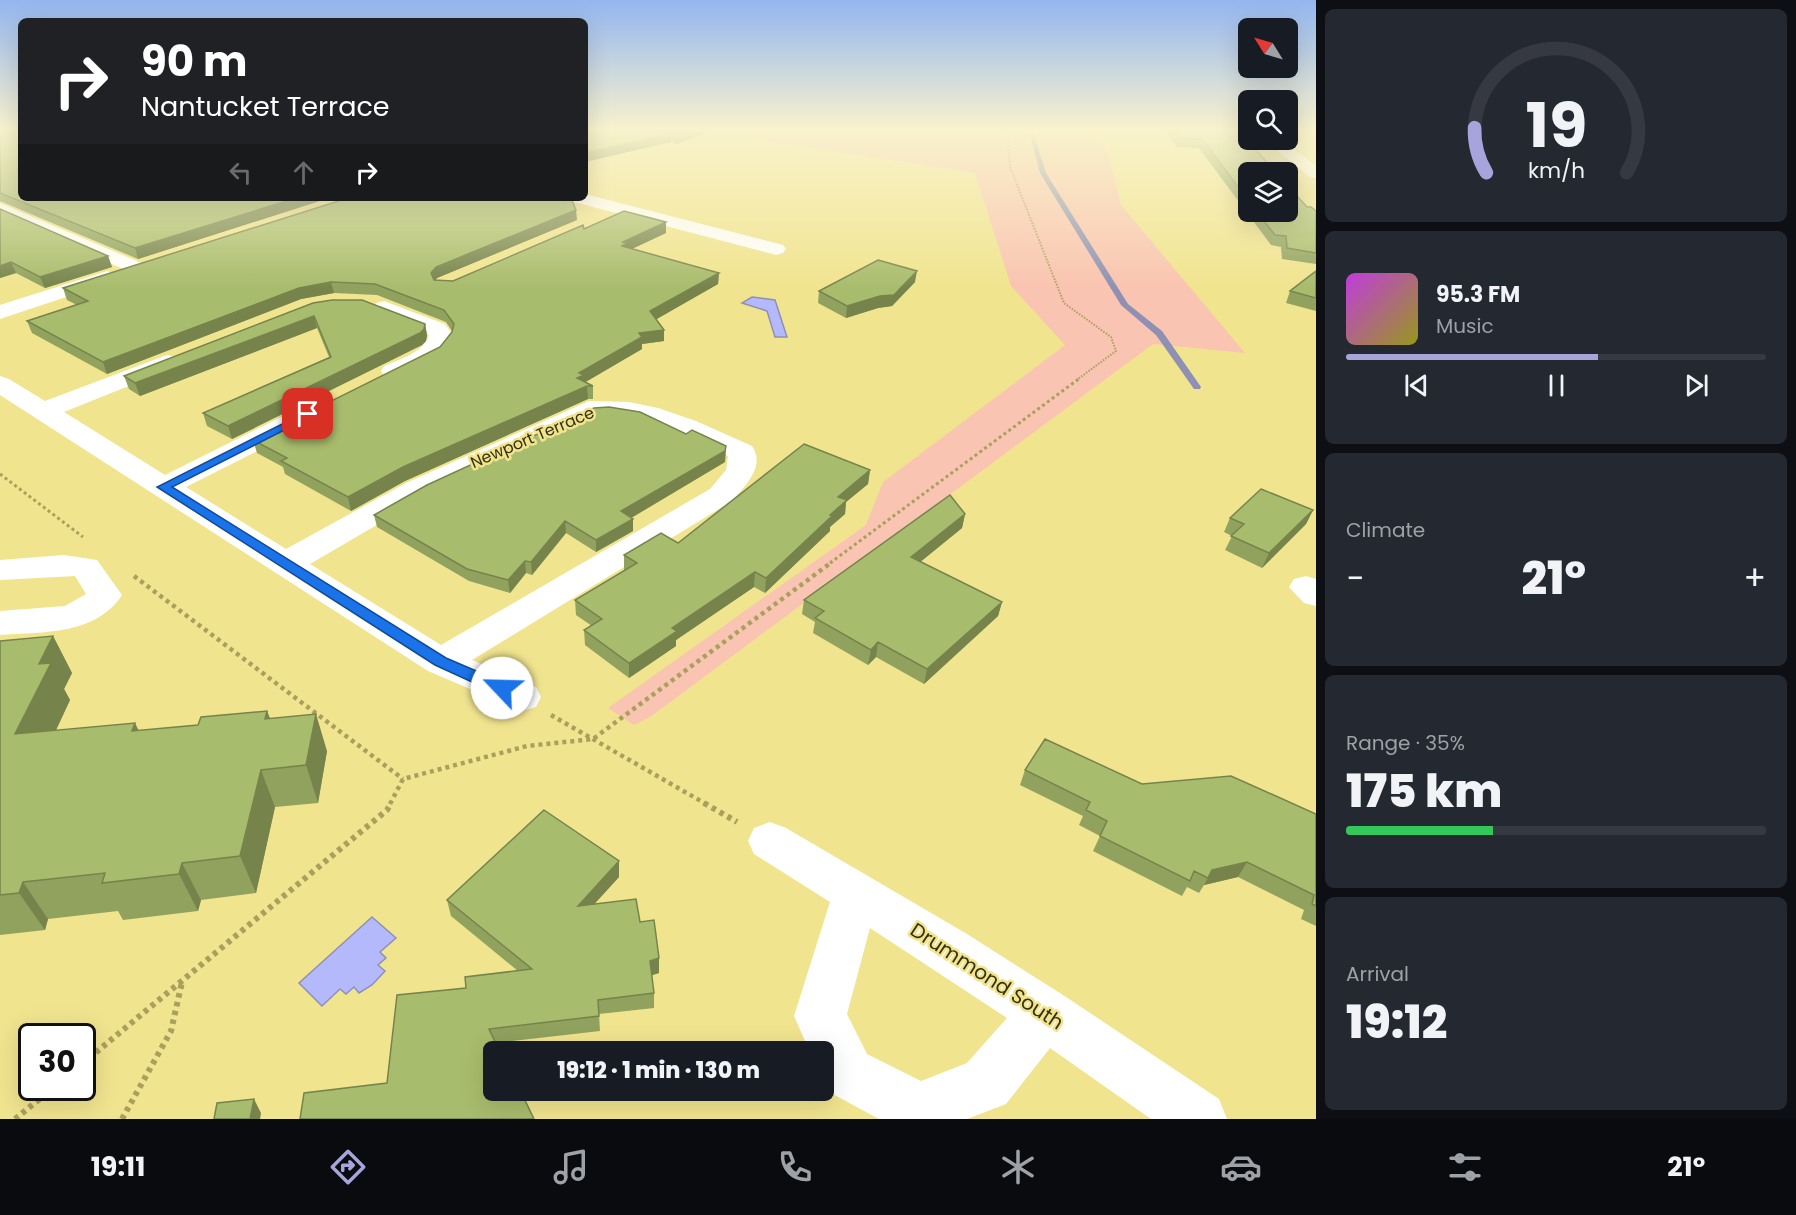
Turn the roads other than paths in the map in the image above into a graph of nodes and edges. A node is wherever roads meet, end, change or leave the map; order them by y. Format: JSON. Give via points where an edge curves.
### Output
{"nodes":[{"id":1,"x":588,"y":200,"type":"edge"},
{"id":2,"x":0,"y":208,"type":"edge"},
{"id":3,"x":624,"y":209,"type":"junction"},
{"id":4,"x":592,"y":223,"type":"edge"},
{"id":5,"x":776,"y":249,"type":"dead end"},
{"id":6,"x":159,"y":261,"type":"edge"},
{"id":7,"x":137,"y":268,"type":"junction"},
{"id":8,"x":357,"y":302,"type":"edge"},
{"id":9,"x":0,"y":312,"type":"edge"},
{"id":10,"x":188,"y":354,"type":"edge"},
{"id":11,"x":370,"y":383,"type":"edge"},
{"id":12,"x":0,"y":384,"type":"edge"},
{"id":13,"x":318,"y":409,"type":"edge"},
{"id":14,"x":44,"y":411,"type":"junction"},
{"id":15,"x":163,"y":487,"type":"junction"},
{"id":16,"x":285,"y":564,"type":"junction"},
{"id":17,"x":0,"y":570,"type":"edge"},
{"id":18,"x":0,"y":623,"type":"edge"},
{"id":19,"x":441,"y":662,"type":"junction"},
{"id":20,"x":522,"y":698,"type":"road end"},
{"id":21,"x":770,"y":841,"type":"road end"},
{"id":22,"x":856,"y":894,"type":"junction"},
{"id":23,"x":1046,"y":1013,"type":"junction"},
{"id":24,"x":1199,"y":1119,"type":"edge"}],
"edges":[{"from":1,"to":3,"type":"street"},
{"from":2,"to":7,"type":"street"},
{"from":3,"to":4,"type":"street"},
{"from":3,"to":5,"type":"street"},
{"from":6,"to":7,"type":"street"},
{"from":7,"to":9,"type":"street"},
{"from":8,"to":11,"type":"street","via":[[368,302],[427,325],[441,335],[440,344],[432,352]]},
{"from":10,"to":14,"type":"street"},
{"from":12,"to":14,"type":"street"},
{"from":13,"to":15,"type":"street"},
{"from":14,"to":15,"type":"street"},
{"from":15,"to":16,"type":"street"},
{"from":16,"to":19,"type":"street"},
{"from":16,"to":19,"type":"street","name":"Newport Terrace","via":[[417,489],[589,409],[634,409],[669,419],[742,452],[744,462],[739,474],[721,495]]},
{"from":17,"to":18,"type":"street","via":[[85,567],[105,595],[79,616]]},
{"from":19,"to":20,"type":"street"},
{"from":21,"to":22,"type":"street","name":"Drummond South"},
{"from":22,"to":23,"type":"street","name":"Drummond South"},
{"from":22,"to":23,"type":"street","via":[[820,1017],[848,1073],[919,1110],[986,1084]]},
{"from":23,"to":24,"type":"street","name":"Drummond South"}]}
